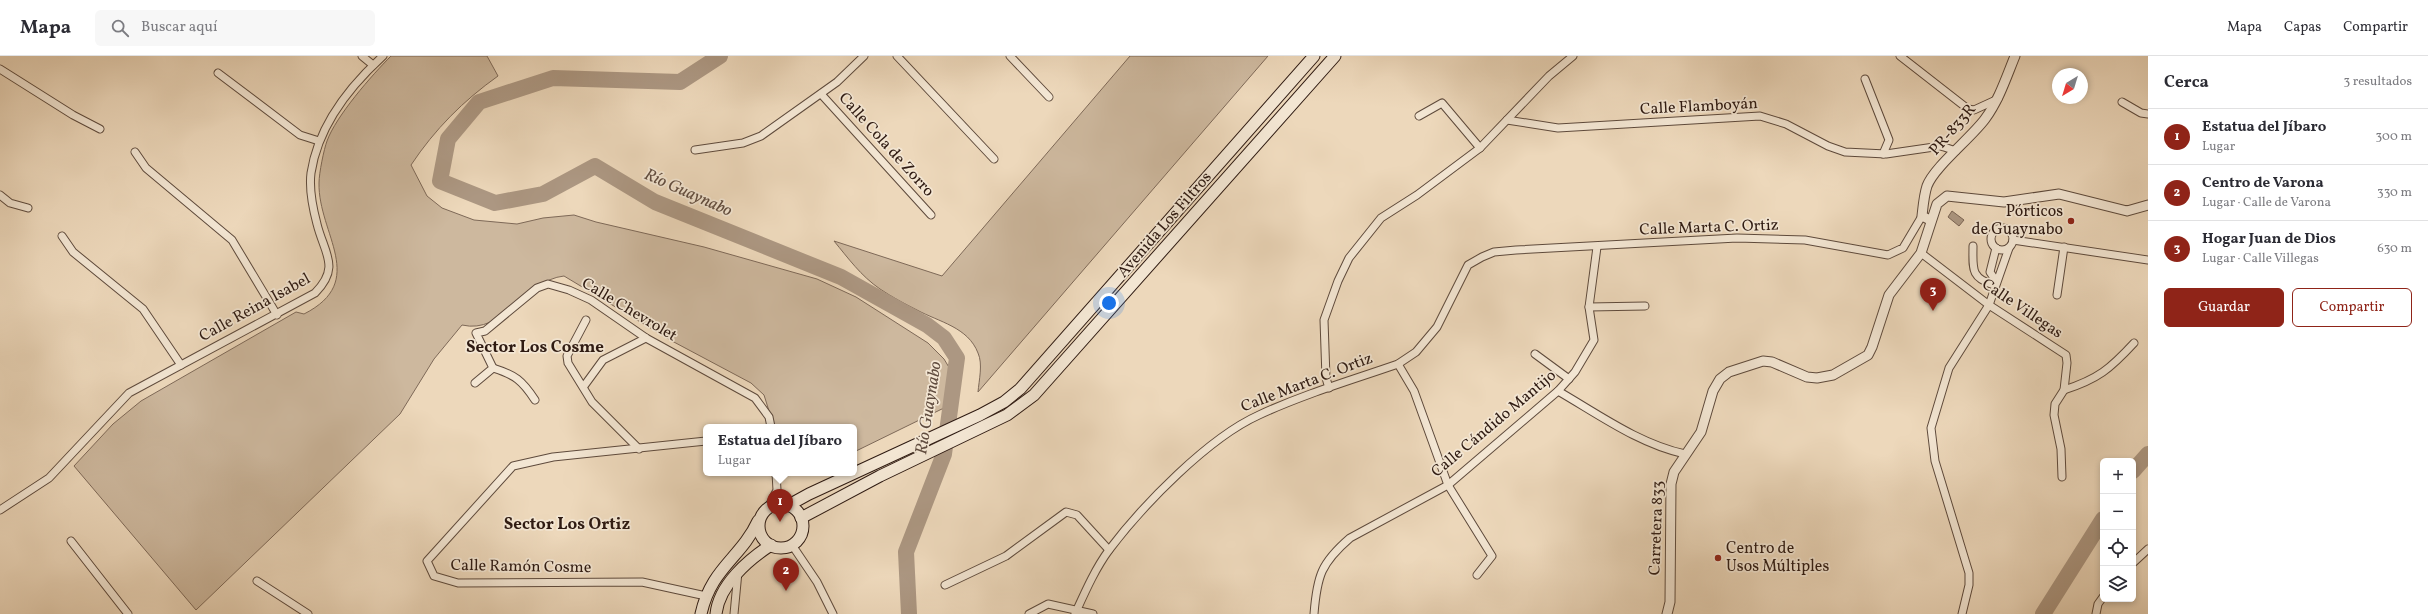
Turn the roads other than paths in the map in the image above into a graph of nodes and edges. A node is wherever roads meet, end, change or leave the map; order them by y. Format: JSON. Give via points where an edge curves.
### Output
{"nodes":[{"id":1,"x":362,"y":56,"type":"edge"},
{"id":2,"x":383,"y":56,"type":"edge"},
{"id":3,"x":864,"y":56,"type":"edge"},
{"id":4,"x":897,"y":56,"type":"edge"},
{"id":5,"x":1010,"y":56,"type":"edge"},
{"id":6,"x":1314,"y":56,"type":"edge"},
{"id":7,"x":1335,"y":56,"type":"edge"},
{"id":8,"x":1573,"y":56,"type":"edge"},
{"id":9,"x":1900,"y":56,"type":"edge"},
{"id":10,"x":2015,"y":56,"type":"edge"},
{"id":11,"x":373,"y":65,"type":"junction"},
{"id":12,"x":0,"y":69,"type":"edge"},
{"id":13,"x":218,"y":73,"type":"dead end"},
{"id":14,"x":1866,"y":79,"type":"dead end"},
{"id":15,"x":821,"y":94,"type":"junction"},
{"id":16,"x":1049,"y":97,"type":"dead end"},
{"id":17,"x":1998,"y":99,"type":"junction"},
{"id":18,"x":2122,"y":102,"type":"dead end"},
{"id":19,"x":2148,"y":114,"type":"edge"},
{"id":20,"x":1419,"y":116,"type":"dead end"},
{"id":21,"x":1507,"y":120,"type":"junction"},
{"id":22,"x":100,"y":129,"type":"dead end"},
{"id":23,"x":319,"y":140,"type":"junction"},
{"id":24,"x":1480,"y":148,"type":"junction"},
{"id":25,"x":695,"y":150,"type":"dead end"},
{"id":26,"x":1956,"y":151,"type":"junction"},
{"id":27,"x":134,"y":152,"type":"dead end"},
{"id":28,"x":1883,"y":154,"type":"junction"},
{"id":29,"x":994,"y":160,"type":"dead end"},
{"id":30,"x":0,"y":196,"type":"edge"},
{"id":31,"x":2148,"y":205,"type":"edge"},
{"id":32,"x":28,"y":208,"type":"dead end"},
{"id":33,"x":931,"y":215,"type":"dead end"},
{"id":34,"x":1926,"y":218,"type":"junction"},
{"id":35,"x":62,"y":236,"type":"dead end"},
{"id":36,"x":2013,"y":240,"type":"junction"},
{"id":37,"x":1973,"y":246,"type":"dead end"},
{"id":38,"x":1597,"y":247,"type":"junction"},
{"id":39,"x":2064,"y":247,"type":"junction"},
{"id":40,"x":1996,"y":248,"type":"junction"},
{"id":41,"x":2009,"y":248,"type":"junction"},
{"id":42,"x":1921,"y":253,"type":"junction"},
{"id":43,"x":2148,"y":260,"type":"edge"},
{"id":44,"x":1995,"y":283,"type":"junction"},
{"id":45,"x":2057,"y":295,"type":"dead end"},
{"id":46,"x":1989,"y":305,"type":"junction"},
{"id":47,"x":1645,"y":306,"type":"dead end"},
{"id":48,"x":1589,"y":307,"type":"junction"},
{"id":49,"x":277,"y":315,"type":"junction"},
{"id":50,"x":586,"y":320,"type":"dead end"},
{"id":51,"x":646,"y":338,"type":"junction"},
{"id":52,"x":2134,"y":343,"type":"dead end"},
{"id":53,"x":1535,"y":354,"type":"dead end"},
{"id":54,"x":1398,"y":364,"type":"junction"},
{"id":55,"x":181,"y":365,"type":"junction"},
{"id":56,"x":493,"y":368,"type":"junction"},
{"id":57,"x":1569,"y":379,"type":"junction"},
{"id":58,"x":475,"y":383,"type":"dead end"},
{"id":59,"x":584,"y":386,"type":"junction"},
{"id":60,"x":1329,"y":388,"type":"junction"},
{"id":61,"x":2064,"y":390,"type":"junction"},
{"id":62,"x":1558,"y":391,"type":"junction"},
{"id":63,"x":535,"y":400,"type":"dead end"},
{"id":64,"x":770,"y":424,"type":"edge"},
{"id":65,"x":703,"y":441,"type":"edge"},
{"id":66,"x":640,"y":449,"type":"junction"},
{"id":67,"x":1685,"y":454,"type":"junction"},
{"id":68,"x":857,"y":472,"type":"edge"},
{"id":69,"x":776,"y":476,"type":"edge"},
{"id":70,"x":848,"y":476,"type":"edge"},
{"id":71,"x":2062,"y":477,"type":"dead end"},
{"id":72,"x":1448,"y":485,"type":"junction"},
{"id":73,"x":789,"y":505,"type":"junction"},
{"id":74,"x":769,"y":506,"type":"junction"},
{"id":75,"x":0,"y":510,"type":"edge"},
{"id":76,"x":801,"y":518,"type":"junction"},
{"id":77,"x":759,"y":520,"type":"junction"},
{"id":78,"x":71,"y":541,"type":"dead end"},
{"id":79,"x":771,"y":545,"type":"junction"},
{"id":80,"x":792,"y":545,"type":"junction"},
{"id":81,"x":2148,"y":549,"type":"edge"},
{"id":82,"x":1109,"y":550,"type":"junction"},
{"id":83,"x":2136,"y":560,"type":"edge"},
{"id":84,"x":738,"y":572,"type":"junction"},
{"id":85,"x":1477,"y":575,"type":"dead end"},
{"id":86,"x":257,"y":581,"type":"dead end"},
{"id":87,"x":945,"y":585,"type":"dead end"},
{"id":88,"x":706,"y":596,"type":"junction"},
{"id":89,"x":2100,"y":601,"type":"edge"},
{"id":90,"x":1076,"y":612,"type":"edge"},
{"id":91,"x":128,"y":614,"type":"edge"},
{"id":92,"x":308,"y":614,"type":"edge"},
{"id":93,"x":701,"y":614,"type":"edge"},
{"id":94,"x":716,"y":614,"type":"edge"},
{"id":95,"x":734,"y":614,"type":"edge"},
{"id":96,"x":833,"y":614,"type":"edge"},
{"id":97,"x":1029,"y":614,"type":"edge"},
{"id":98,"x":1093,"y":614,"type":"edge"},
{"id":99,"x":1314,"y":614,"type":"edge"},
{"id":100,"x":1667,"y":614,"type":"edge"},
{"id":101,"x":1962,"y":614,"type":"edge"},
{"id":102,"x":2096,"y":614,"type":"edge"}],
"edges":[{"from":1,"to":11,"type":"street"},
{"from":2,"to":11,"type":"street","name":"Calle Reina Isabel"},
{"from":3,"to":15,"type":"street"},
{"from":4,"to":29,"type":"street"},
{"from":5,"to":16,"type":"street"},
{"from":6,"to":68,"type":"main road","name":"Avenida Los Filtros","via":[[1039,369],[1004,402]]},
{"from":7,"to":76,"type":"main road","name":"Avenida Los Filtros","via":[[1046,384],[1024,404],[1007,415],[880,476]]},
{"from":8,"to":21,"type":"street","via":[[1549,76]]},
{"from":9,"to":17,"type":"street","via":[[1968,109],[1974,110]]},
{"from":10,"to":17,"type":"street","name":"PR-833R","number":"PR-833R"},
{"from":11,"to":23,"type":"street","name":"Calle Reina Isabel","via":[[341,104]]},
{"from":12,"to":22,"type":"street"},
{"from":13,"to":23,"type":"street","via":[[300,136]]},
{"from":14,"to":28,"type":"street","via":[[1889,140]]},
{"from":15,"to":25,"type":"street","via":[[752,140]]},
{"from":15,"to":33,"type":"street","name":"Calle Cola de Zorro"},
{"from":17,"to":26,"type":"street","name":"PR-833R","number":"PR-833R","via":[[1973,135]]},
{"from":18,"to":19,"type":"street","via":[[2141,113]]},
{"from":20,"to":24,"type":"street","via":[[1442,103]]},
{"from":21,"to":24,"type":"street"},
{"from":21,"to":28,"type":"street","name":"Calle Flamboyán","via":[[1558,128],[1760,116],[1786,124],[1845,152]]},
{"from":23,"to":49,"type":"street","name":"Calle Reina Isabel","via":[[310,183],[317,225],[329,258],[328,276],[315,293]]},
{"from":24,"to":60,"type":"street","via":[[1417,195],[1381,218],[1349,258],[1324,320],[1326,378]]},
{"from":26,"to":28,"type":"street","name":"Calle Flamboyán","via":[[1942,146]]},
{"from":26,"to":34,"type":"street","name":"PR-833R","number":"PR-833R","via":[[1927,186]]},
{"from":27,"to":49,"type":"street","via":[[146,168],[232,240]]},
{"from":30,"to":32,"type":"street"},
{"from":31,"to":34,"type":"street","name":"Carretera 833","via":[[2127,211],[2059,194],[2004,202],[1947,196]]},
{"from":34,"to":38,"type":"street","name":"Calle Marta C. Ortiz","via":[[1903,248],[1888,255],[1805,240],[1745,238]]},
{"from":34,"to":42,"type":"street","name":"Carretera 833"},
{"from":35,"to":55,"type":"street","via":[[73,252],[143,309]]},
{"from":36,"to":39,"type":"street"},
{"from":36,"to":40,"type":"street","via":[[2007,230],[1997,229],[1991,238]]},
{"from":36,"to":41,"type":"street"},
{"from":37,"to":44,"type":"street","via":[[1973,269],[1981,281]]},
{"from":38,"to":48,"type":"street","name":"Calle Cándido Mantijo"},
{"from":38,"to":54,"type":"street","name":"Calle Marta C. Ortiz","via":[[1516,250],[1482,257],[1468,265],[1444,315],[1427,340],[1416,352]]},
{"from":39,"to":43,"type":"street"},
{"from":39,"to":45,"type":"street"},
{"from":40,"to":41,"type":"street"},
{"from":40,"to":44,"type":"street","via":[[1990,272]]},
{"from":41,"to":44,"type":"street","via":[[2001,275]]},
{"from":42,"to":46,"type":"street","name":"Calle Villegas"},
{"from":42,"to":67,"type":"street","name":"Carretera 833","via":[[1889,295],[1868,355],[1833,375],[1817,378],[1807,377],[1772,362],[1763,361],[1729,372],[1720,379],[1713,391],[1701,432]]},
{"from":44,"to":46,"type":"street"},
{"from":46,"to":61,"type":"street","name":"Calle Villegas","via":[[2066,354]]},
{"from":46,"to":101,"type":"street","via":[[1949,368],[1930,428],[1935,461],[1968,573],[1969,585]]},
{"from":47,"to":48,"type":"street"},
{"from":48,"to":57,"type":"street","name":"Calle Cándido Mantijo","via":[[1594,340]]},
{"from":49,"to":55,"type":"street","name":"Calle Reina Isabel"},
{"from":50,"to":59,"type":"street","via":[[567,356],[568,363]]},
{"from":51,"to":56,"type":"street","name":"Calle Chevrolet","via":[[590,300],[548,284],[537,288],[485,331],[476,333]]},
{"from":51,"to":59,"type":"street","via":[[603,360]]},
{"from":51,"to":64,"type":"street","name":"Calle Chevrolet","via":[[755,398]]},
{"from":52,"to":61,"type":"street","via":[[2118,361],[2098,377]]},
{"from":53,"to":57,"type":"street"},
{"from":54,"to":60,"type":"street","name":"Calle Marta C. Ortiz"},
{"from":54,"to":72,"type":"street","via":[[1414,391]]},
{"from":55,"to":75,"type":"street","name":"Calle Reina Isabel","via":[[129,393],[49,478]]},
{"from":56,"to":58,"type":"street"},
{"from":56,"to":63,"type":"street","via":[[514,376],[524,384]]},
{"from":57,"to":62,"type":"street","name":"Calle Cándido Mantijo"},
{"from":59,"to":66,"type":"street","via":[[592,402]]},
{"from":60,"to":82,"type":"street","name":"Calle Marta C. Ortiz","via":[[1259,415],[1217,440],[1142,511]]},
{"from":61,"to":71,"type":"street","name":"Calle Villegas","via":[[2055,404],[2054,415],[2061,449]]},
{"from":62,"to":67,"type":"street","via":[[1644,440],[1663,449]]},
{"from":62,"to":72,"type":"street","name":"Calle Cándido Mantijo"},
{"from":65,"to":66,"type":"street","name":"Calle Ramón Cosme"},
{"from":66,"to":88,"type":"street","name":"Calle Ramón Cosme","via":[[553,457],[513,466],[427,561],[430,571],[440,579],[458,583],[642,582]]},
{"from":67,"to":100,"type":"street","name":"Carretera 833","via":[[1674,472],[1671,484],[1670,602]]},
{"from":69,"to":74,"type":"street","via":[[777,490]]},
{"from":70,"to":73,"type":"main road","name":"Avenida Los Filtros"},
{"from":72,"to":85,"type":"street","via":[[1492,556]]},
{"from":72,"to":99,"type":"street","name":"Calle Cándido Mantijo","via":[[1350,538],[1341,546],[1327,562],[1317,580]]},
{"from":73,"to":74,"type":"main road"},
{"from":73,"to":76,"type":"main road"},
{"from":74,"to":77,"type":"main road","via":[[762,512]]},
{"from":76,"to":80,"type":"main road","via":[[802,531],[799,539]]},
{"from":77,"to":79,"type":"main road","via":[[761,537]]},
{"from":77,"to":88,"type":"main road","via":[[743,545],[718,573]]},
{"from":78,"to":91,"type":"street"},
{"from":79,"to":80,"type":"main road","via":[[784,548]]},
{"from":79,"to":84,"type":"main road","via":[[748,561]]},
{"from":80,"to":96,"type":"street","via":[[817,582]]},
{"from":81,"to":83,"type":"street"},
{"from":82,"to":87,"type":"street","via":[[1077,515],[1066,512],[1006,556]]},
{"from":82,"to":90,"type":"street","name":"Calle Marta C. Ortiz","via":[[1090,581]]},
{"from":84,"to":94,"type":"main road","via":[[722,597]]},
{"from":84,"to":95,"type":"street"},
{"from":86,"to":92,"type":"street"},
{"from":88,"to":93,"type":"main road"},
{"from":89,"to":102,"type":"street"},
{"from":90,"to":97,"type":"street","via":[[1048,604]]},
{"from":90,"to":98,"type":"street"}]}
